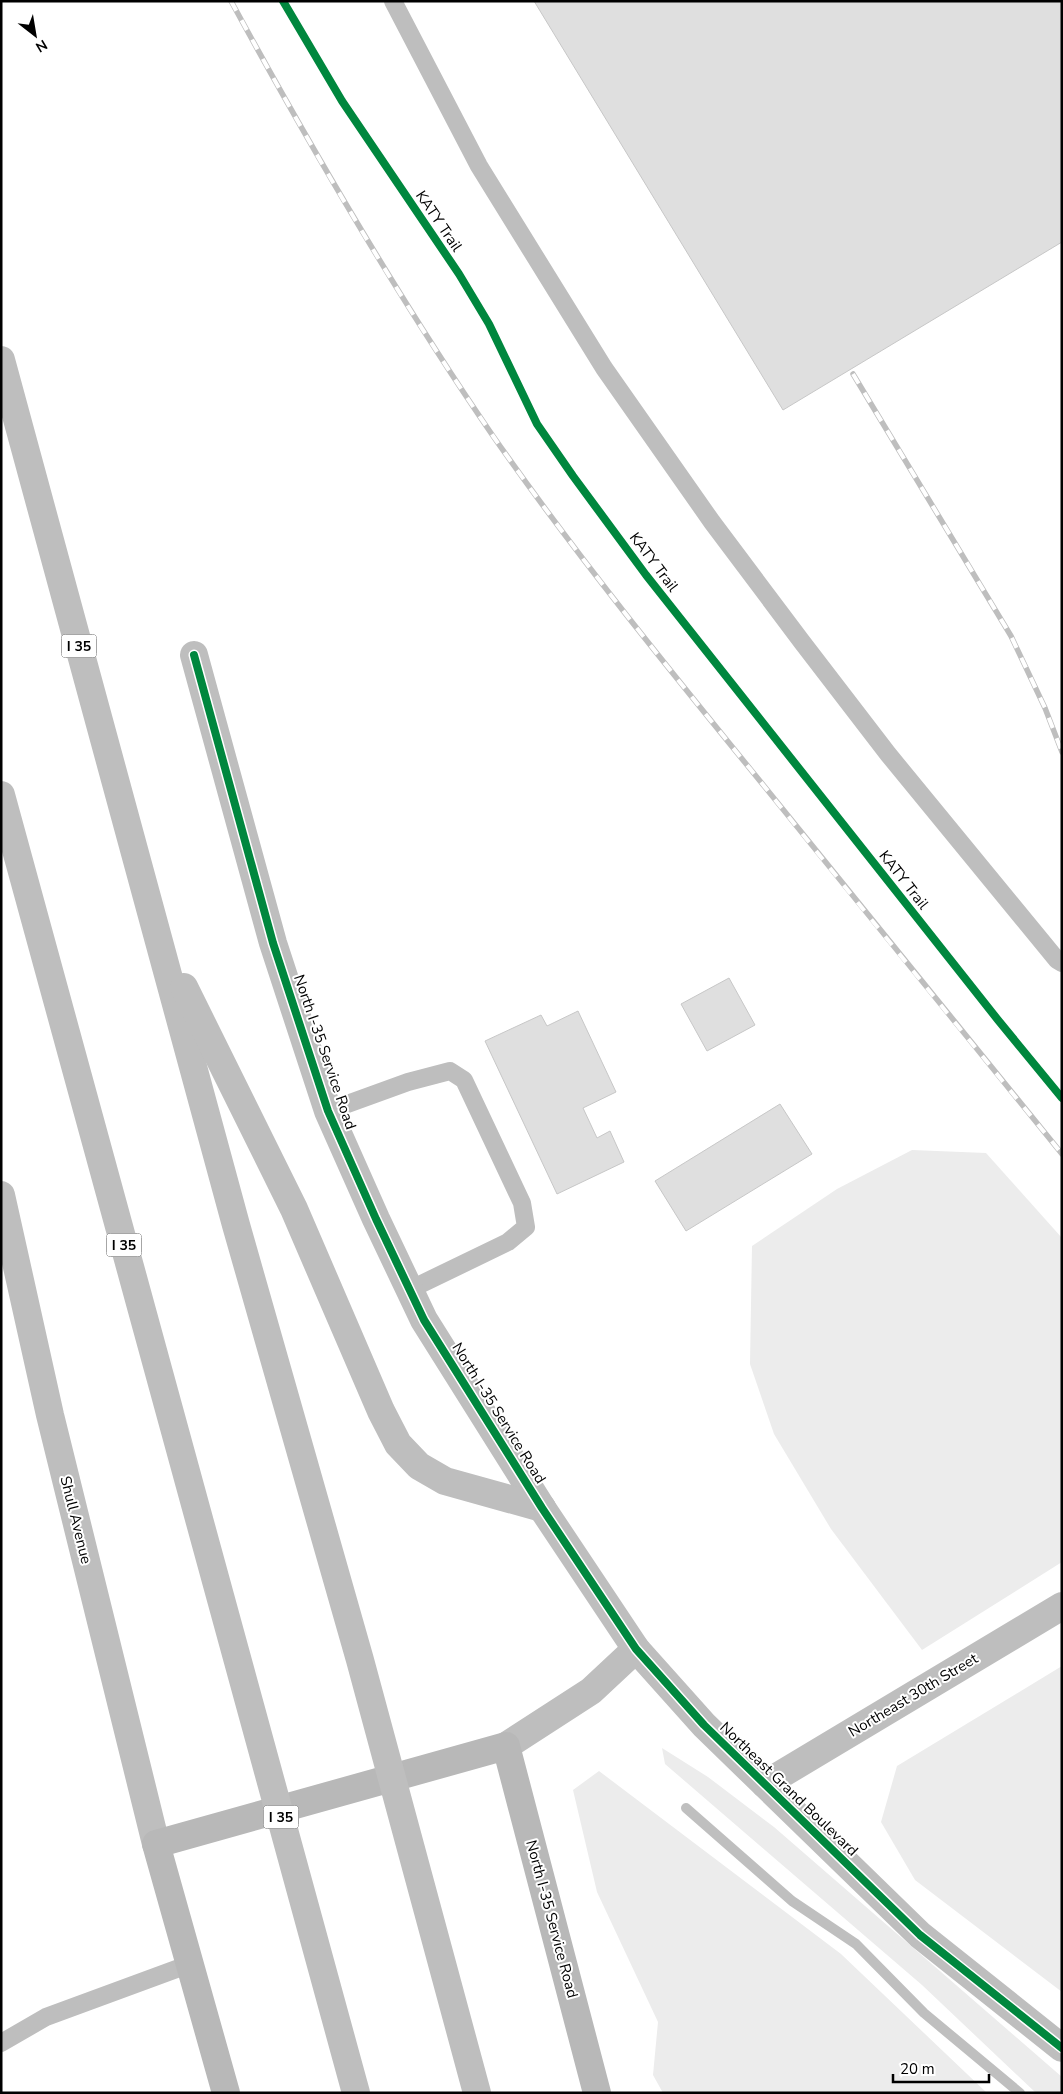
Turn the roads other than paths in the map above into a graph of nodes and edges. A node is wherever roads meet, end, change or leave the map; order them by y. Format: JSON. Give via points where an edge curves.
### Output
{"nodes":[{"id":1,"x":393,"y":1,"type":"edge"},
{"id":2,"x":1,"y":360,"type":"edge"},
{"id":3,"x":194,"y":655,"type":"dead end"},
{"id":4,"x":1,"y":795,"type":"edge"},
{"id":5,"x":156,"y":931,"type":"junction"},
{"id":6,"x":1062,"y":963,"type":"edge"},
{"id":7,"x":328,"y":1111,"type":"junction"},
{"id":8,"x":1,"y":1195,"type":"edge"},
{"id":9,"x":409,"y":1290,"type":"junction"},
{"id":10,"x":542,"y":1508,"type":"junction"},
{"id":11,"x":1062,"y":1606,"type":"edge"},
{"id":12,"x":636,"y":1649,"type":"junction"},
{"id":13,"x":506,"y":1746,"type":"junction"},
{"id":14,"x":765,"y":1784,"type":"junction"},
{"id":15,"x":156,"y":1844,"type":"junction"},
{"id":16,"x":190,"y":1964,"type":"junction"},
{"id":17,"x":1,"y":2043,"type":"edge"},
{"id":18,"x":1062,"y":2048,"type":"edge"},
{"id":19,"x":226,"y":2093,"type":"edge"},
{"id":20,"x":356,"y":2093,"type":"edge"},
{"id":21,"x":477,"y":2093,"type":"edge"},
{"id":22,"x":597,"y":2093,"type":"edge"}],
"edges":[{"from":1,"to":6,"type":"lane","via":[[479,166],[604,368],[712,522],[871,732]]},
{"from":2,"to":5,"type":"main road","number":"I 35"},
{"from":3,"to":7,"type":"main road","name":"North I-35 Service Road","via":[[273,943]]},
{"from":4,"to":20,"type":"main road","number":"I 35"},
{"from":5,"to":10,"type":"main road","via":[[294,1209],[398,1444],[419,1466],[445,1481]]},
{"from":5,"to":21,"type":"main road","number":"I 35","via":[[360,1660]]},
{"from":7,"to":9,"type":"main road","name":"North I-35 Service Road"},
{"from":7,"to":9,"type":"lane","via":[[408,1082],[450,1071],[464,1080],[522,1203],[526,1227],[508,1242]]},
{"from":8,"to":15,"type":"main road","name":"Shull Avenue","via":[[50,1415]]},
{"from":9,"to":10,"type":"main road","name":"North I-35 Service Road","via":[[424,1320]]},
{"from":10,"to":12,"type":"main road","name":"Northeast Grand Boulevard"},
{"from":11,"to":14,"type":"main road","name":"Northeast 30th Street"},
{"from":12,"to":13,"type":"main road","via":[[591,1691]]},
{"from":12,"to":14,"type":"main road","name":"Northeast Grand Boulevard","via":[[704,1725]]},
{"from":13,"to":15,"type":"main road"},
{"from":13,"to":22,"type":"main road","name":"North I-35 Service Road"},
{"from":14,"to":18,"type":"main road","name":"Northeast Grand Boulevard","via":[[920,1935]]},
{"from":15,"to":16,"type":"main road"},
{"from":16,"to":17,"type":"lane","via":[[46,2017]]},
{"from":16,"to":19,"type":"main road"}]}
